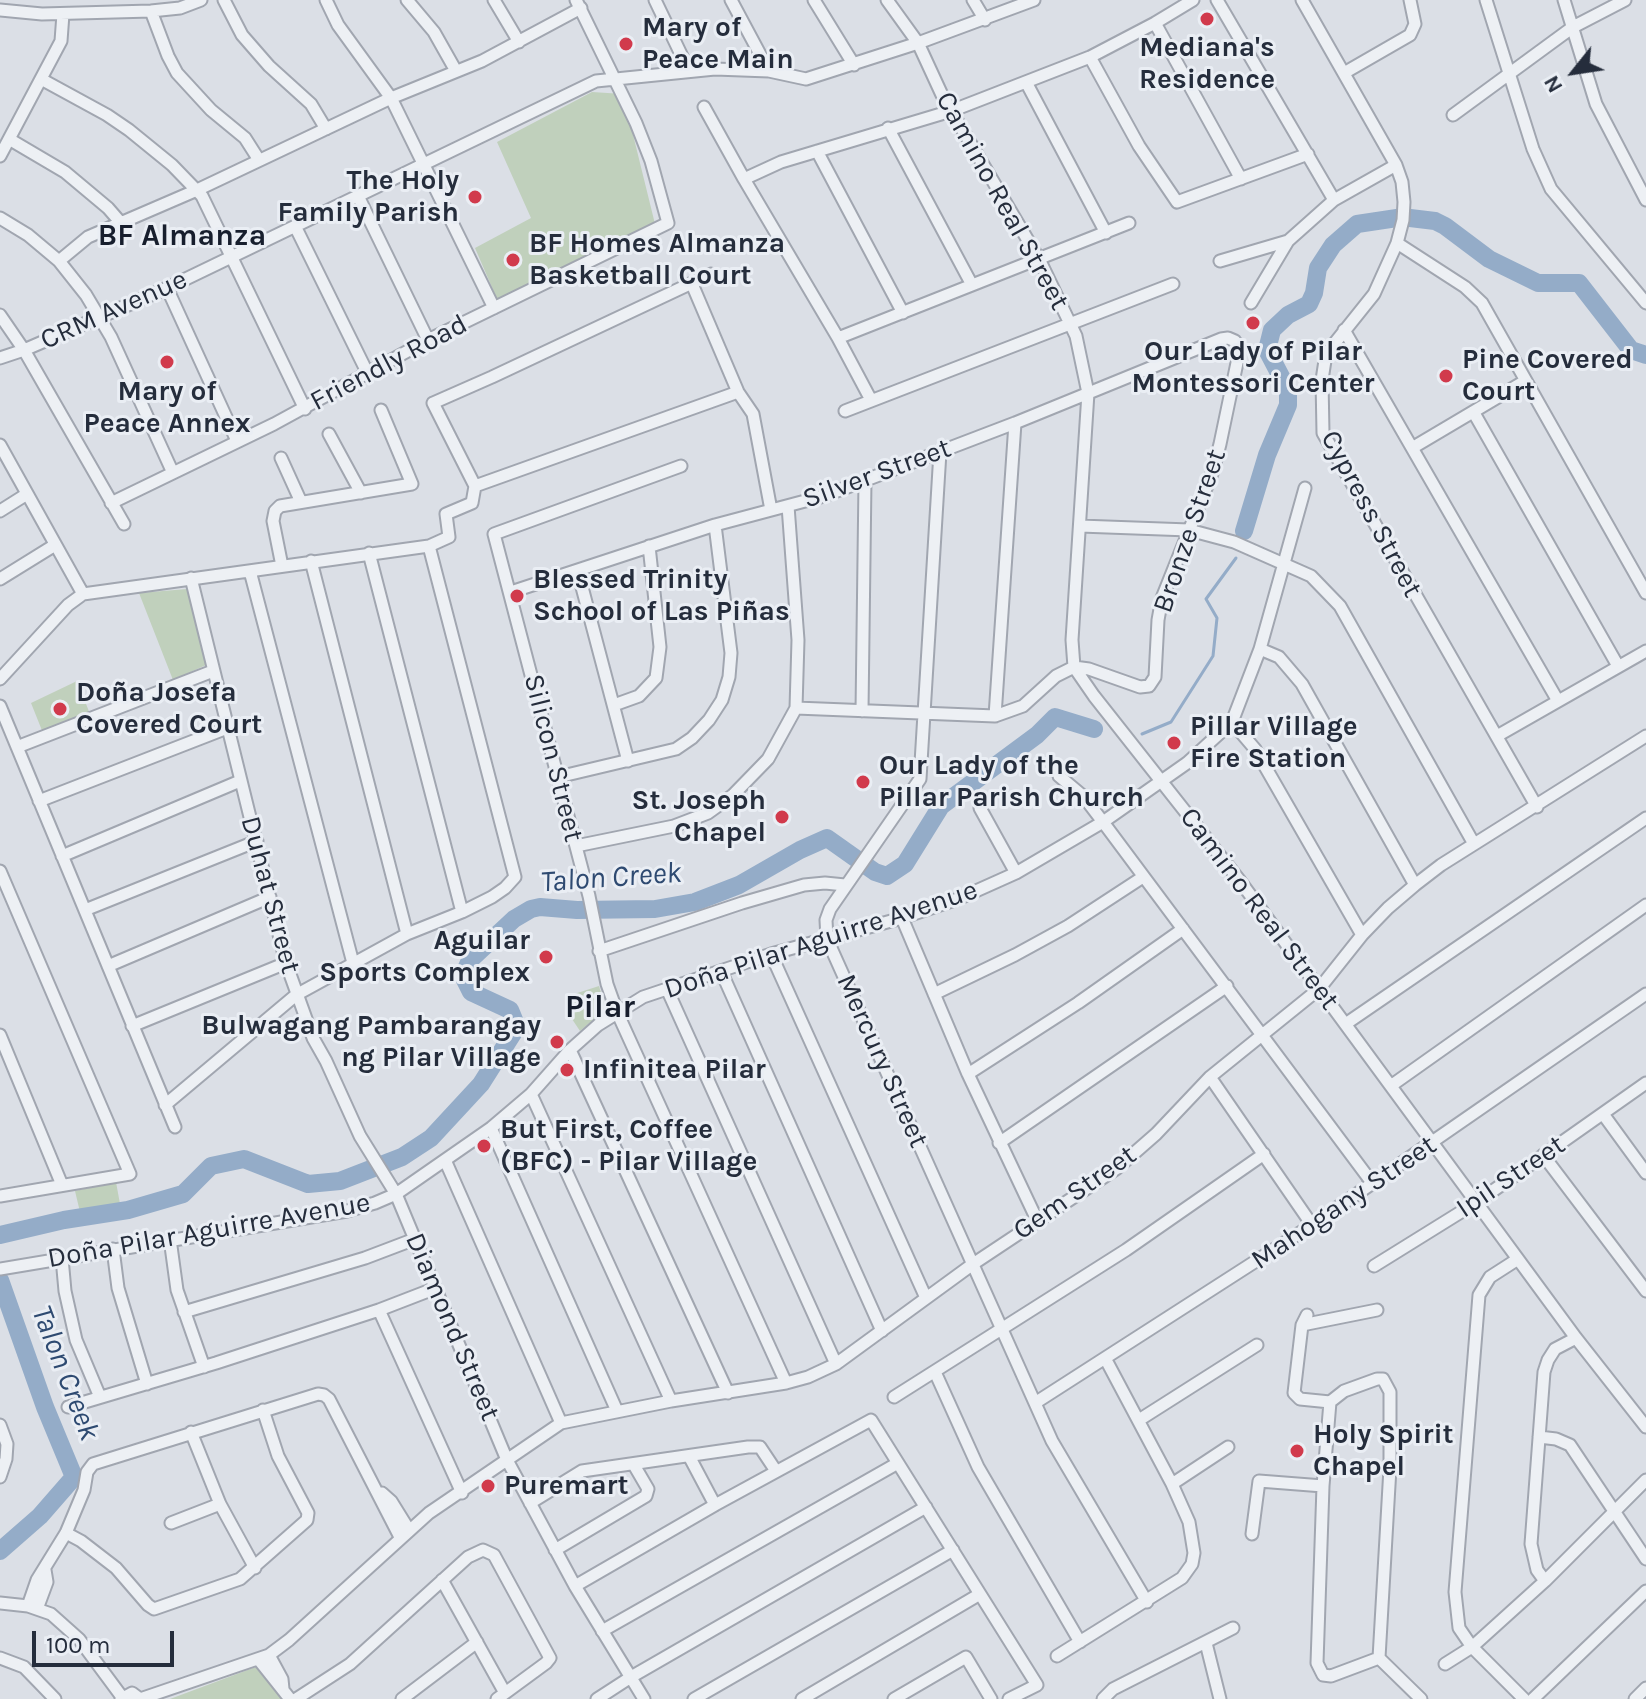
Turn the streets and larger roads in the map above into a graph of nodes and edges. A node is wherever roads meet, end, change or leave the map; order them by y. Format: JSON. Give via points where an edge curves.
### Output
{"nodes":[{"id":1,"x":201,"y":0,"type":"edge"},
{"id":2,"x":224,"y":0,"type":"edge"},
{"id":3,"x":326,"y":0,"type":"edge"},
{"id":4,"x":407,"y":0,"type":"edge"},
{"id":5,"x":494,"y":0,"type":"edge"},
{"id":6,"x":655,"y":0,"type":"edge"},
{"id":7,"x":731,"y":0,"type":"edge"},
{"id":8,"x":814,"y":0,"type":"edge"},
{"id":9,"x":887,"y":0,"type":"edge"},
{"id":10,"x":973,"y":0,"type":"edge"},
{"id":11,"x":1034,"y":0,"type":"edge"},
{"id":12,"x":1193,"y":0,"type":"edge"},
{"id":13,"x":1217,"y":0,"type":"edge"},
{"id":14,"x":1302,"y":0,"type":"edge"},
{"id":15,"x":1410,"y":0,"type":"edge"},
{"id":16,"x":1486,"y":0,"type":"edge"},
{"id":17,"x":1564,"y":0,"type":"edge"},
{"id":18,"x":1625,"y":0,"type":"edge"},
{"id":19,"x":579,"y":4,"type":"edge"},
{"id":20,"x":0,"y":10,"type":"edge"},
{"id":21,"x":151,"y":11,"type":"junction"},
{"id":22,"x":63,"y":14,"type":"junction"},
{"id":23,"x":985,"y":20,"type":"junction"},
{"id":24,"x":1155,"y":23,"type":"junction"},
{"id":25,"x":1573,"y":27,"type":"junction"},
{"id":26,"x":519,"y":42,"type":"junction"},
{"id":27,"x":918,"y":43,"type":"junction"},
{"id":28,"x":1090,"y":57,"type":"junction"},
{"id":29,"x":854,"y":65,"type":"junction"},
{"id":30,"x":456,"y":71,"type":"junction"},
{"id":31,"x":689,"y":71,"type":"junction"},
{"id":32,"x":769,"y":71,"type":"junction"},
{"id":33,"x":1344,"y":73,"type":"junction"},
{"id":34,"x":1510,"y":74,"type":"junction"},
{"id":35,"x":41,"y":79,"type":"junction"},
{"id":36,"x":616,"y":79,"type":"junction"},
{"id":37,"x":1026,"y":82,"type":"junction"},
{"id":38,"x":391,"y":98,"type":"junction"},
{"id":39,"x":704,"y":107,"type":"dead end"},
{"id":40,"x":951,"y":111,"type":"junction"},
{"id":41,"x":1453,"y":115,"type":"dead end"},
{"id":42,"x":888,"y":128,"type":"junction"},
{"id":43,"x":326,"y":129,"type":"junction"},
{"id":44,"x":9,"y":139,"type":"junction"},
{"id":45,"x":817,"y":151,"type":"junction"},
{"id":46,"x":1308,"y":154,"type":"junction"},
{"id":47,"x":0,"y":156,"type":"edge"},
{"id":48,"x":259,"y":160,"type":"junction"},
{"id":49,"x":426,"y":165,"type":"junction"},
{"id":50,"x":1396,"y":165,"type":"junction"},
{"id":51,"x":744,"y":179,"type":"junction"},
{"id":52,"x":1241,"y":179,"type":"junction"},
{"id":53,"x":197,"y":190,"type":"junction"},
{"id":54,"x":358,"y":196,"type":"junction"},
{"id":55,"x":1334,"y":200,"type":"junction"},
{"id":56,"x":1646,"y":200,"type":"edge"},
{"id":57,"x":0,"y":218,"type":"edge"},
{"id":58,"x":121,"y":223,"type":"junction"},
{"id":59,"x":1129,"y":223,"type":"dead end"},
{"id":60,"x":295,"y":226,"type":"junction"},
{"id":61,"x":1106,"y":233,"type":"junction"},
{"id":62,"x":1288,"y":241,"type":"junction"},
{"id":63,"x":1397,"y":243,"type":"junction"},
{"id":64,"x":231,"y":257,"type":"junction"},
{"id":65,"x":1039,"y":259,"type":"junction"},
{"id":66,"x":59,"y":261,"type":"junction"},
{"id":67,"x":1220,"y":261,"type":"dead end"},
{"id":68,"x":711,"y":274,"type":"dead end"},
{"id":69,"x":692,"y":284,"type":"junction"},
{"id":70,"x":1173,"y":284,"type":"dead end"},
{"id":71,"x":972,"y":285,"type":"junction"},
{"id":72,"x":167,"y":288,"type":"junction"},
{"id":73,"x":1251,"y":303,"type":"dead end"},
{"id":74,"x":1646,"y":303,"type":"edge"},
{"id":75,"x":494,"y":308,"type":"junction"},
{"id":76,"x":903,"y":313,"type":"junction"},
{"id":77,"x":0,"y":315,"type":"edge"},
{"id":78,"x":100,"y":317,"type":"junction"},
{"id":79,"x":1070,"y":324,"type":"junction"},
{"id":80,"x":1344,"y":330,"type":"junction"},
{"id":81,"x":838,"y":338,"type":"junction"},
{"id":82,"x":428,"y":340,"type":"junction"},
{"id":83,"x":1235,"y":341,"type":"joint"},
{"id":84,"x":24,"y":350,"type":"junction"},
{"id":85,"x":0,"y":358,"type":"edge"},
{"id":86,"x":367,"y":372,"type":"junction"},
{"id":87,"x":1525,"y":381,"type":"junction"},
{"id":88,"x":738,"y":392,"type":"junction"},
{"id":89,"x":1088,"y":393,"type":"junction"},
{"id":90,"x":871,"y":400,"type":"junction"},
{"id":91,"x":305,"y":409,"type":"junction"},
{"id":92,"x":381,"y":410,"type":"dead end"},
{"id":93,"x":845,"y":411,"type":"dead end"},
{"id":94,"x":1474,"y":413,"type":"junction"},
{"id":95,"x":1015,"y":423,"type":"junction"},
{"id":96,"x":329,"y":434,"type":"dead end"},
{"id":97,"x":237,"y":441,"type":"junction"},
{"id":98,"x":0,"y":445,"type":"edge"},
{"id":99,"x":1412,"y":448,"type":"junction"},
{"id":100,"x":940,"y":452,"type":"junction"},
{"id":101,"x":281,"y":458,"type":"dead end"},
{"id":102,"x":681,"y":466,"type":"dead end"},
{"id":103,"x":173,"y":473,"type":"junction"},
{"id":104,"x":865,"y":481,"type":"junction"},
{"id":105,"x":475,"y":486,"type":"junction"},
{"id":106,"x":1305,"y":488,"type":"dead end"},
{"id":107,"x":361,"y":493,"type":"junction"},
{"id":108,"x":27,"y":494,"type":"junction"},
{"id":109,"x":301,"y":502,"type":"junction"},
{"id":110,"x":111,"y":503,"type":"junction"},
{"id":111,"x":788,"y":506,"type":"junction"},
{"id":112,"x":771,"y":510,"type":"junction"},
{"id":113,"x":0,"y":511,"type":"edge"},
{"id":114,"x":124,"y":524,"type":"dead end"},
{"id":115,"x":715,"y":525,"type":"junction"},
{"id":116,"x":1080,"y":526,"type":"junction"},
{"id":117,"x":1189,"y":530,"type":"junction"},
{"id":118,"x":55,"y":545,"type":"junction"},
{"id":119,"x":429,"y":546,"type":"junction"},
{"id":120,"x":649,"y":546,"type":"junction"},
{"id":121,"x":369,"y":553,"type":"junction"},
{"id":122,"x":311,"y":561,"type":"junction"},
{"id":123,"x":1285,"y":563,"type":"junction"},
{"id":124,"x":282,"y":566,"type":"junction"},
{"id":125,"x":250,"y":571,"type":"junction"},
{"id":126,"x":578,"y":572,"type":"junction"},
{"id":127,"x":191,"y":578,"type":"junction"},
{"id":128,"x":0,"y":579,"type":"edge"},
{"id":129,"x":511,"y":592,"type":"junction"},
{"id":130,"x":1646,"y":593,"type":"edge"},
{"id":131,"x":83,"y":594,"type":"junction"},
{"id":132,"x":1260,"y":649,"type":"junction"},
{"id":133,"x":1646,"y":651,"type":"edge"},
{"id":134,"x":1618,"y":666,"type":"junction"},
{"id":135,"x":1074,"y":667,"type":"junction"},
{"id":136,"x":213,"y":671,"type":"junction"},
{"id":137,"x":0,"y":679,"type":"edge"},
{"id":138,"x":1558,"y":701,"type":"junction"},
{"id":139,"x":614,"y":705,"type":"junction"},
{"id":140,"x":0,"y":706,"type":"edge"},
{"id":141,"x":796,"y":708,"type":"junction"},
{"id":142,"x":862,"y":711,"type":"junction"},
{"id":143,"x":925,"y":714,"type":"junction"},
{"id":144,"x":995,"y":716,"type":"junction"},
{"id":145,"x":1232,"y":722,"type":"junction"},
{"id":146,"x":227,"y":728,"type":"junction"},
{"id":147,"x":1497,"y":736,"type":"junction"},
{"id":148,"x":1646,"y":736,"type":"edge"},
{"id":149,"x":17,"y":747,"type":"junction"},
{"id":150,"x":628,"y":761,"type":"junction"},
{"id":151,"x":1059,"y":776,"type":"dead end"},
{"id":152,"x":558,"y":777,"type":"junction"},
{"id":153,"x":240,"y":781,"type":"junction"},
{"id":154,"x":1162,"y":782,"type":"junction"},
{"id":155,"x":39,"y":801,"type":"junction"},
{"id":156,"x":1537,"y":807,"type":"junction"},
{"id":157,"x":980,"y":808,"type":"dead end"},
{"id":158,"x":1646,"y":818,"type":"edge"},
{"id":159,"x":1103,"y":822,"type":"junction"},
{"id":160,"x":257,"y":841,"type":"junction"},
{"id":161,"x":1474,"y":844,"type":"junction"},
{"id":162,"x":576,"y":846,"type":"junction"},
{"id":163,"x":62,"y":856,"type":"junction"},
{"id":164,"x":0,"y":871,"type":"edge"},
{"id":165,"x":1016,"y":873,"type":"junction"},
{"id":166,"x":1143,"y":877,"type":"junction"},
{"id":167,"x":845,"y":885,"type":"junction"},
{"id":168,"x":1415,"y":885,"type":"junction"},
{"id":169,"x":270,"y":897,"type":"junction"},
{"id":170,"x":1646,"y":905,"type":"edge"},
{"id":171,"x":85,"y":910,"type":"junction"},
{"id":172,"x":462,"y":912,"type":"junction"},
{"id":173,"x":902,"y":918,"type":"junction"},
{"id":174,"x":1183,"y":929,"type":"junction"},
{"id":175,"x":407,"y":934,"type":"junction"},
{"id":176,"x":1362,"y":935,"type":"junction"},
{"id":177,"x":827,"y":939,"type":"junction"},
{"id":178,"x":599,"y":951,"type":"junction"},
{"id":179,"x":771,"y":954,"type":"junction"},
{"id":180,"x":286,"y":963,"type":"junction"},
{"id":181,"x":353,"y":963,"type":"junction"},
{"id":182,"x":108,"y":966,"type":"junction"},
{"id":183,"x":721,"y":971,"type":"junction"},
{"id":184,"x":1227,"y":986,"type":"junction"},
{"id":185,"x":667,"y":989,"type":"junction"},
{"id":186,"x":1319,"y":989,"type":"junction"},
{"id":187,"x":934,"y":994,"type":"junction"},
{"id":188,"x":1646,"y":994,"type":"edge"},
{"id":189,"x":296,"y":995,"type":"junction"},
{"id":190,"x":617,"y":1012,"type":"junction"},
{"id":191,"x":1347,"y":1023,"type":"junction"},
{"id":192,"x":132,"y":1026,"type":"junction"},
{"id":193,"x":1262,"y":1033,"type":"junction"},
{"id":194,"x":0,"y":1035,"type":"edge"},
{"id":195,"x":570,"y":1050,"type":"junction"},
{"id":196,"x":968,"y":1074,"type":"junction"},
{"id":197,"x":1210,"y":1077,"type":"junction"},
{"id":198,"x":1646,"y":1083,"type":"edge"},
{"id":199,"x":1392,"y":1085,"type":"junction"},
{"id":200,"x":531,"y":1094,"type":"junction"},
{"id":201,"x":165,"y":1105,"type":"junction"},
{"id":202,"x":1603,"y":1114,"type":"junction"},
{"id":203,"x":175,"y":1127,"type":"dead end"},
{"id":204,"x":491,"y":1128,"type":"junction"},
{"id":205,"x":999,"y":1143,"type":"junction"},
{"id":206,"x":1434,"y":1143,"type":"junction"},
{"id":207,"x":1264,"y":1154,"type":"junction"},
{"id":208,"x":1543,"y":1155,"type":"junction"},
{"id":209,"x":445,"y":1160,"type":"junction"},
{"id":210,"x":1646,"y":1173,"type":"edge"},
{"id":211,"x":1373,"y":1184,"type":"junction"},
{"id":212,"x":62,"y":1185,"type":"junction"},
{"id":213,"x":396,"y":1194,"type":"junction"},
{"id":214,"x":0,"y":1196,"type":"edge"},
{"id":215,"x":1477,"y":1202,"type":"junction"},
{"id":216,"x":1037,"y":1220,"type":"junction"},
{"id":217,"x":1312,"y":1225,"type":"junction"},
{"id":218,"x":170,"y":1239,"type":"junction"},
{"id":219,"x":415,"y":1239,"type":"junction"},
{"id":220,"x":113,"y":1249,"type":"junction"},
{"id":221,"x":62,"y":1258,"type":"junction"},
{"id":222,"x":1518,"y":1259,"type":"junction"},
{"id":223,"x":973,"y":1264,"type":"junction"},
{"id":224,"x":1374,"y":1266,"type":"dead end"},
{"id":225,"x":0,"y":1269,"type":"edge"},
{"id":226,"x":436,"y":1288,"type":"junction"},
{"id":227,"x":1646,"y":1291,"type":"edge"},
{"id":228,"x":926,"y":1298,"type":"junction"},
{"id":229,"x":379,"y":1310,"type":"junction"},
{"id":230,"x":1377,"y":1310,"type":"dead end"},
{"id":231,"x":184,"y":1312,"type":"junction"},
{"id":232,"x":1000,"y":1327,"type":"junction"},
{"id":233,"x":882,"y":1331,"type":"junction"},
{"id":234,"x":1576,"y":1338,"type":"junction"},
{"id":235,"x":1257,"y":1345,"type":"dead end"},
{"id":236,"x":1105,"y":1358,"type":"junction"},
{"id":237,"x":836,"y":1364,"type":"junction"},
{"id":238,"x":204,"y":1367,"type":"junction"},
{"id":239,"x":935,"y":1372,"type":"junction"},
{"id":240,"x":786,"y":1383,"type":"junction"},
{"id":241,"x":147,"y":1384,"type":"junction"},
{"id":242,"x":728,"y":1393,"type":"junction"},
{"id":243,"x":100,"y":1397,"type":"junction"},
{"id":244,"x":894,"y":1397,"type":"dead end"},
{"id":245,"x":671,"y":1401,"type":"junction"},
{"id":246,"x":1330,"y":1402,"type":"junction"},
{"id":247,"x":1035,"y":1403,"type":"junction"},
{"id":248,"x":68,"y":1407,"type":"dead end"},
{"id":249,"x":263,"y":1410,"type":"junction"},
{"id":250,"x":617,"y":1411,"type":"junction"},
{"id":251,"x":1139,"y":1420,"type":"junction"},
{"id":252,"x":561,"y":1423,"type":"junction"},
{"id":253,"x":0,"y":1425,"type":"edge"},
{"id":254,"x":1646,"y":1427,"type":"edge"},
{"id":255,"x":191,"y":1432,"type":"junction"},
{"id":256,"x":1539,"y":1437,"type":"junction"},
{"id":257,"x":1228,"y":1447,"type":"dead end"},
{"id":258,"x":689,"y":1456,"type":"junction"},
{"id":259,"x":507,"y":1460,"type":"junction"},
{"id":260,"x":898,"y":1463,"type":"junction"},
{"id":261,"x":634,"y":1465,"type":"junction"},
{"id":262,"x":776,"y":1471,"type":"junction"},
{"id":263,"x":0,"y":1477,"type":"edge"},
{"id":264,"x":1646,"y":1480,"type":"edge"},
{"id":265,"x":1172,"y":1484,"type":"junction"},
{"id":266,"x":1323,"y":1486,"type":"junction"},
{"id":267,"x":462,"y":1493,"type":"junction"},
{"id":268,"x":530,"y":1503,"type":"junction"},
{"id":269,"x":220,"y":1504,"type":"junction"},
{"id":270,"x":715,"y":1505,"type":"junction"},
{"id":271,"x":926,"y":1507,"type":"junction"},
{"id":272,"x":1617,"y":1512,"type":"junction"},
{"id":273,"x":171,"y":1523,"type":"dead end"},
{"id":274,"x":66,"y":1533,"type":"junction"},
{"id":275,"x":405,"y":1533,"type":"junction"},
{"id":276,"x":1252,"y":1534,"type":"dead end"},
{"id":277,"x":555,"y":1550,"type":"junction"},
{"id":278,"x":953,"y":1550,"type":"junction"},
{"id":279,"x":1646,"y":1559,"type":"edge"},
{"id":280,"x":255,"y":1568,"type":"junction"},
{"id":281,"x":442,"y":1580,"type":"junction"},
{"id":282,"x":1545,"y":1581,"type":"junction"},
{"id":283,"x":575,"y":1586,"type":"junction"},
{"id":284,"x":1646,"y":1591,"type":"edge"},
{"id":285,"x":980,"y":1594,"type":"junction"},
{"id":286,"x":1147,"y":1602,"type":"junction"},
{"id":287,"x":0,"y":1603,"type":"edge"},
{"id":288,"x":33,"y":1607,"type":"junction"},
{"id":289,"x":1233,"y":1628,"type":"dead end"},
{"id":290,"x":602,"y":1631,"type":"junction"},
{"id":291,"x":477,"y":1642,"type":"junction"},
{"id":292,"x":1080,"y":1642,"type":"junction"},
{"id":293,"x":1206,"y":1643,"type":"junction"},
{"id":294,"x":1472,"y":1647,"type":"junction"},
{"id":295,"x":1057,"y":1656,"type":"dead end"},
{"id":296,"x":0,"y":1658,"type":"edge"},
{"id":297,"x":264,"y":1658,"type":"junction"},
{"id":298,"x":1379,"y":1658,"type":"junction"},
{"id":299,"x":1445,"y":1664,"type":"dead end"},
{"id":300,"x":631,"y":1677,"type":"junction"},
{"id":301,"x":1646,"y":1688,"type":"edge"},
{"id":302,"x":287,"y":1694,"type":"edge"},
{"id":303,"x":501,"y":1696,"type":"edge"},
{"id":304,"x":122,"y":1698,"type":"edge"},
{"id":305,"x":55,"y":1699,"type":"edge"},
{"id":306,"x":140,"y":1699,"type":"edge"},
{"id":307,"x":296,"y":1699,"type":"edge"},
{"id":308,"x":402,"y":1699,"type":"edge"},
{"id":309,"x":597,"y":1699,"type":"edge"},
{"id":310,"x":644,"y":1699,"type":"edge"},
{"id":311,"x":694,"y":1699,"type":"edge"},
{"id":312,"x":802,"y":1699,"type":"edge"},
{"id":313,"x":894,"y":1699,"type":"edge"},
{"id":314,"x":991,"y":1699,"type":"edge"},
{"id":315,"x":1009,"y":1699,"type":"edge"},
{"id":316,"x":1103,"y":1699,"type":"edge"},
{"id":317,"x":1220,"y":1699,"type":"edge"},
{"id":318,"x":1421,"y":1699,"type":"edge"},
{"id":319,"x":1524,"y":1699,"type":"edge"},
{"id":320,"x":1533,"y":1699,"type":"edge"},
{"id":321,"x":1635,"y":1699,"type":"edge"}],
"edges":[{"from":1,"to":21,"type":"street"},
{"from":2,"to":43,"type":"street","via":[[242,35],[311,104]]},
{"from":3,"to":38,"type":"street"},
{"from":4,"to":30,"type":"street","via":[[434,32]]},
{"from":5,"to":26,"type":"street"},
{"from":6,"to":31,"type":"street"},
{"from":7,"to":32,"type":"street"},
{"from":8,"to":29,"type":"street"},
{"from":9,"to":27,"type":"street","name":"Camino Real Street"},
{"from":10,"to":23,"type":"street"},
{"from":11,"to":23,"type":"street","name":"CRM Avenue"},
{"from":12,"to":24,"type":"street"},
{"from":13,"to":46,"type":"street"},
{"from":14,"to":33,"type":"street","name":"Cypress Street"},
{"from":15,"to":33,"type":"street","via":[[1415,24],[1410,35]]},
{"from":16,"to":34,"type":"street"},
{"from":17,"to":25,"type":"street"},
{"from":18,"to":25,"type":"street"},
{"from":19,"to":26,"type":"street"},
{"from":19,"to":36,"type":"street"},
{"from":20,"to":22,"type":"street"},
{"from":21,"to":22,"type":"street"},
{"from":21,"to":48,"type":"street","via":[[177,73],[245,138]]},
{"from":22,"to":35,"type":"street","via":[[61,41]]},
{"from":23,"to":27,"type":"street","name":"CRM Avenue"},
{"from":24,"to":28,"type":"street"},
{"from":24,"to":52,"type":"street"},
{"from":25,"to":34,"type":"street"},
{"from":25,"to":56,"type":"street","via":[[1596,104]]},
{"from":26,"to":30,"type":"street"},
{"from":27,"to":29,"type":"street","name":"CRM Avenue"},
{"from":27,"to":40,"type":"street","name":"Camino Real Street"},
{"from":28,"to":37,"type":"street"},
{"from":28,"to":52,"type":"street","via":[[1177,202]]},
{"from":29,"to":32,"type":"street","name":"CRM Avenue","via":[[806,79]]},
{"from":30,"to":38,"type":"street"},
{"from":31,"to":32,"type":"street","name":"CRM Avenue"},
{"from":31,"to":36,"type":"street","name":"CRM Avenue"},
{"from":33,"to":50,"type":"street","name":"Cypress Street"},
{"from":34,"to":41,"type":"street"},
{"from":34,"to":74,"type":"street","via":[[1551,189]]},
{"from":35,"to":44,"type":"street"},
{"from":35,"to":53,"type":"street","via":[[129,130]]},
{"from":36,"to":49,"type":"street","name":"CRM Avenue","via":[[579,87]]},
{"from":36,"to":75,"type":"street","name":"Friendly Road","via":[[651,161],[668,223]]},
{"from":37,"to":40,"type":"street"},
{"from":37,"to":61,"type":"street"},
{"from":38,"to":43,"type":"street"},
{"from":38,"to":49,"type":"street"},
{"from":39,"to":51,"type":"street"},
{"from":40,"to":42,"type":"street"},
{"from":40,"to":65,"type":"street","name":"Camino Real Street"},
{"from":42,"to":45,"type":"street"},
{"from":42,"to":71,"type":"street"},
{"from":43,"to":48,"type":"street"},
{"from":44,"to":47,"type":"street"},
{"from":44,"to":58,"type":"street","via":[[65,172]]},
{"from":45,"to":51,"type":"street"},
{"from":45,"to":76,"type":"street"},
{"from":46,"to":52,"type":"street"},
{"from":46,"to":55,"type":"street"},
{"from":48,"to":53,"type":"street"},
{"from":49,"to":54,"type":"street","name":"CRM Avenue"},
{"from":49,"to":75,"type":"street"},
{"from":50,"to":55,"type":"street"},
{"from":50,"to":63,"type":"street","name":"Cypress Street","via":[[1404,202]]},
{"from":51,"to":81,"type":"street"},
{"from":53,"to":58,"type":"street"},
{"from":53,"to":64,"type":"street"},
{"from":54,"to":60,"type":"street","name":"CRM Avenue"},
{"from":54,"to":82,"type":"street"},
{"from":55,"to":62,"type":"street"},
{"from":57,"to":66,"type":"street"},
{"from":58,"to":66,"type":"street","via":[[88,237]]},
{"from":59,"to":61,"type":"street"},
{"from":60,"to":64,"type":"street","name":"CRM Avenue"},
{"from":60,"to":86,"type":"street"},
{"from":61,"to":65,"type":"street"},
{"from":62,"to":67,"type":"street"},
{"from":62,"to":73,"type":"street"},
{"from":63,"to":80,"type":"street","name":"Cypress Street","via":[[1374,294]]},
{"from":63,"to":87,"type":"street","via":[[1482,303]]},
{"from":64,"to":72,"type":"street","name":"CRM Avenue"},
{"from":64,"to":91,"type":"street"},
{"from":65,"to":71,"type":"street"},
{"from":65,"to":79,"type":"street","name":"Camino Real Street"},
{"from":66,"to":78,"type":"street"},
{"from":68,"to":69,"type":"street"},
{"from":69,"to":88,"type":"street"},
{"from":69,"to":105,"type":"street","via":[[433,403]]},
{"from":70,"to":79,"type":"street"},
{"from":71,"to":76,"type":"street"},
{"from":72,"to":78,"type":"street","name":"CRM Avenue"},
{"from":72,"to":97,"type":"street"},
{"from":75,"to":82,"type":"street","name":"Friendly Road"},
{"from":76,"to":81,"type":"street"},
{"from":77,"to":84,"type":"street"},
{"from":78,"to":84,"type":"street","name":"CRM Avenue"},
{"from":78,"to":103,"type":"street"},
{"from":79,"to":89,"type":"street","name":"Camino Real Street"},
{"from":79,"to":90,"type":"street"},
{"from":80,"to":99,"type":"street"},
{"from":80,"to":147,"type":"street","name":"Cypress Street","via":[[1323,365],[1323,433]]},
{"from":81,"to":90,"type":"street"},
{"from":82,"to":86,"type":"street","name":"Friendly Road"},
{"from":83,"to":89,"type":"street","name":"Silver Street","via":[[1221,339]]},
{"from":83,"to":117,"type":"street","name":"Bronze Street","via":[[1238,358],[1220,444]]},
{"from":84,"to":85,"type":"street","name":"CRM Avenue"},
{"from":84,"to":110,"type":"street"},
{"from":86,"to":91,"type":"street","name":"Friendly Road"},
{"from":87,"to":94,"type":"street"},
{"from":87,"to":130,"type":"street"},
{"from":88,"to":105,"type":"street"},
{"from":88,"to":112,"type":"street","via":[[755,423]]},
{"from":89,"to":95,"type":"street","name":"Silver Street"},
{"from":89,"to":116,"type":"street","name":"Camino Real Street"},
{"from":90,"to":93,"type":"street"},
{"from":91,"to":97,"type":"street","name":"Friendly Road"},
{"from":92,"to":107,"type":"street","via":[[412,484]]},
{"from":94,"to":99,"type":"street"},
{"from":94,"to":134,"type":"street"},
{"from":95,"to":100,"type":"street","name":"Silver Street"},
{"from":95,"to":144,"type":"street"},
{"from":96,"to":107,"type":"street"},
{"from":97,"to":103,"type":"street","name":"Friendly Road"},
{"from":98,"to":108,"type":"street"},
{"from":99,"to":138,"type":"street"},
{"from":100,"to":104,"type":"street","name":"Silver Street"},
{"from":100,"to":143,"type":"street","name":"Mercury Street"},
{"from":101,"to":109,"type":"street"},
{"from":102,"to":129,"type":"street","name":"Silicon Street","via":[[494,534]]},
{"from":103,"to":110,"type":"street","name":"Friendly Road"},
{"from":104,"to":111,"type":"street","name":"Silver Street"},
{"from":104,"to":142,"type":"street"},
{"from":105,"to":119,"type":"street","via":[[472,503],[446,514],[449,537]]},
{"from":106,"to":123,"type":"street","name":"Doña Pilar Aguirre Avenue"},
{"from":107,"to":109,"type":"street"},
{"from":108,"to":113,"type":"street"},
{"from":108,"to":118,"type":"street"},
{"from":109,"to":124,"type":"street","via":[[275,511]]},
{"from":110,"to":114,"type":"street"},
{"from":111,"to":112,"type":"street","name":"Silver Street"},
{"from":111,"to":141,"type":"street","via":[[798,640]]},
{"from":112,"to":115,"type":"street","name":"Silver Street"},
{"from":115,"to":120,"type":"street","name":"Silver Street"},
{"from":115,"to":150,"type":"street","via":[[731,653],[722,700],[709,720],[676,749]]},
{"from":116,"to":117,"type":"street"},
{"from":116,"to":135,"type":"street","name":"Camino Real Street"},
{"from":117,"to":123,"type":"street"},
{"from":117,"to":135,"type":"street","name":"Bronze Street","via":[[1162,598],[1155,677],[1149,686]]},
{"from":118,"to":128,"type":"street"},
{"from":118,"to":131,"type":"street"},
{"from":119,"to":121,"type":"street"},
{"from":119,"to":172,"type":"street","via":[[515,877]]},
{"from":120,"to":126,"type":"street","name":"Silver Street"},
{"from":120,"to":139,"type":"street","via":[[659,665],[648,688]]},
{"from":121,"to":122,"type":"street"},
{"from":121,"to":172,"type":"street"},
{"from":122,"to":124,"type":"street"},
{"from":122,"to":175,"type":"street"},
{"from":123,"to":132,"type":"street","name":"Doña Pilar Aguirre Avenue"},
{"from":123,"to":161,"type":"street","via":[[1311,576],[1340,606]]},
{"from":124,"to":125,"type":"street"},
{"from":125,"to":127,"type":"street"},
{"from":125,"to":181,"type":"street"},
{"from":126,"to":129,"type":"street","name":"Silver Street"},
{"from":126,"to":139,"type":"street"},
{"from":127,"to":131,"type":"street"},
{"from":127,"to":136,"type":"street","name":"Duhat Street"},
{"from":129,"to":152,"type":"street","name":"Silicon Street"},
{"from":131,"to":137,"type":"street"},
{"from":132,"to":145,"type":"street","name":"Doña Pilar Aguirre Avenue"},
{"from":132,"to":168,"type":"street","via":[[1279,657],[1302,684]]},
{"from":133,"to":134,"type":"street"},
{"from":134,"to":138,"type":"street"},
{"from":135,"to":144,"type":"street","via":[[1023,706]]},
{"from":135,"to":154,"type":"street","name":"Camino Real Street"},
{"from":136,"to":146,"type":"street","name":"Duhat Street"},
{"from":136,"to":149,"type":"street"},
{"from":138,"to":147,"type":"street"},
{"from":139,"to":150,"type":"street"},
{"from":140,"to":149,"type":"street"},
{"from":141,"to":142,"type":"street"},
{"from":141,"to":162,"type":"street","via":[[768,759],[708,813],[674,826]]},
{"from":142,"to":143,"type":"street"},
{"from":143,"to":144,"type":"street"},
{"from":143,"to":167,"type":"street","name":"Mercury Street","via":[[920,779]]},
{"from":145,"to":154,"type":"street","name":"Doña Pilar Aguirre Avenue"},
{"from":145,"to":176,"type":"street","via":[[1255,749]]},
{"from":146,"to":153,"type":"street","name":"Duhat Street"},
{"from":146,"to":155,"type":"street"},
{"from":147,"to":156,"type":"street","name":"Cypress Street"},
{"from":148,"to":156,"type":"street","name":"Gem Street"},
{"from":149,"to":155,"type":"street"},
{"from":150,"to":152,"type":"street"},
{"from":151,"to":159,"type":"street"},
{"from":152,"to":162,"type":"street","name":"Silicon Street"},
{"from":153,"to":160,"type":"street","name":"Duhat Street"},
{"from":153,"to":163,"type":"street"},
{"from":154,"to":159,"type":"street","name":"Doña Pilar Aguirre Avenue"},
{"from":154,"to":186,"type":"street","name":"Camino Real Street"},
{"from":155,"to":163,"type":"street"},
{"from":156,"to":161,"type":"street","name":"Gem Street"},
{"from":157,"to":165,"type":"street"},
{"from":158,"to":191,"type":"street"},
{"from":159,"to":165,"type":"street","name":"Doña Pilar Aguirre Avenue"},
{"from":159,"to":166,"type":"street"},
{"from":160,"to":169,"type":"street","name":"Duhat Street"},
{"from":160,"to":171,"type":"street"},
{"from":161,"to":168,"type":"street","name":"Gem Street"},
{"from":162,"to":178,"type":"street","name":"Silicon Street"},
{"from":163,"to":171,"type":"street"},
{"from":164,"to":212,"type":"street","via":[[130,1174]]},
{"from":165,"to":173,"type":"street","name":"Doña Pilar Aguirre Avenue"},
{"from":166,"to":174,"type":"street"},
{"from":166,"to":187,"type":"street","via":[[1068,926]]},
{"from":167,"to":177,"type":"street","name":"Mercury Street","via":[[826,920]]},
{"from":167,"to":178,"type":"street","via":[[804,885]]},
{"from":168,"to":176,"type":"street","name":"Gem Street"},
{"from":169,"to":180,"type":"street","name":"Duhat Street"},
{"from":169,"to":182,"type":"street"},
{"from":170,"to":199,"type":"street"},
{"from":171,"to":182,"type":"street"},
{"from":172,"to":175,"type":"street"},
{"from":173,"to":177,"type":"street","name":"Doña Pilar Aguirre Avenue"},
{"from":173,"to":187,"type":"street"},
{"from":174,"to":184,"type":"street"},
{"from":174,"to":196,"type":"street"},
{"from":175,"to":181,"type":"street"},
{"from":176,"to":186,"type":"street","name":"Gem Street"},
{"from":177,"to":179,"type":"street","name":"Doña Pilar Aguirre Avenue"},
{"from":177,"to":223,"type":"street","name":"Mercury Street"},
{"from":178,"to":190,"type":"street","name":"Silicon Street"},
{"from":179,"to":183,"type":"street","name":"Doña Pilar Aguirre Avenue"},
{"from":179,"to":228,"type":"street"},
{"from":180,"to":189,"type":"street","name":"Duhat Street"},
{"from":180,"to":192,"type":"street"},
{"from":181,"to":189,"type":"street"},
{"from":182,"to":192,"type":"street"},
{"from":183,"to":185,"type":"street","name":"Doña Pilar Aguirre Avenue"},
{"from":183,"to":233,"type":"street"},
{"from":184,"to":193,"type":"street"},
{"from":184,"to":205,"type":"street"},
{"from":185,"to":190,"type":"street","name":"Doña Pilar Aguirre Avenue"},
{"from":185,"to":237,"type":"street"},
{"from":186,"to":191,"type":"street","name":"Camino Real Street"},
{"from":186,"to":193,"type":"street","name":"Gem Street"},
{"from":187,"to":196,"type":"street"},
{"from":188,"to":206,"type":"street","name":"Mahogany Street"},
{"from":189,"to":201,"type":"street"},
{"from":189,"to":213,"type":"street","name":"Duhat Street","via":[[362,1139]]},
{"from":190,"to":195,"type":"street","name":"Doña Pilar Aguirre Avenue"},
{"from":190,"to":240,"type":"street","name":"Silicon Street"},
{"from":191,"to":199,"type":"street","name":"Camino Real Street"},
{"from":192,"to":201,"type":"street"},
{"from":193,"to":197,"type":"street","name":"Gem Street"},
{"from":193,"to":211,"type":"street"},
{"from":194,"to":212,"type":"street"},
{"from":195,"to":200,"type":"street","name":"Doña Pilar Aguirre Avenue"},
{"from":195,"to":242,"type":"street"},
{"from":196,"to":205,"type":"street"},
{"from":197,"to":207,"type":"street"},
{"from":197,"to":216,"type":"street","name":"Gem Street","via":[[1128,1159]]},
{"from":198,"to":202,"type":"street","name":"Ipil Street"},
{"from":199,"to":206,"type":"street","name":"Camino Real Street"},
{"from":200,"to":204,"type":"street","name":"Doña Pilar Aguirre Avenue"},
{"from":200,"to":245,"type":"street"},
{"from":201,"to":203,"type":"street"},
{"from":202,"to":208,"type":"street","name":"Ipil Street"},
{"from":202,"to":210,"type":"street"},
{"from":204,"to":209,"type":"street","name":"Doña Pilar Aguirre Avenue"},
{"from":204,"to":250,"type":"street"},
{"from":205,"to":216,"type":"street"},
{"from":206,"to":211,"type":"street","name":"Mahogany Street"},
{"from":206,"to":215,"type":"street","name":"Camino Real Street"},
{"from":207,"to":217,"type":"street"},
{"from":207,"to":232,"type":"street","via":[[1126,1250]]},
{"from":208,"to":215,"type":"street","name":"Ipil Street"},
{"from":208,"to":227,"type":"street"},
{"from":209,"to":213,"type":"street","name":"Doña Pilar Aguirre Avenue"},
{"from":209,"to":252,"type":"street"},
{"from":211,"to":217,"type":"street","name":"Mahogany Street"},
{"from":212,"to":214,"type":"street"},
{"from":213,"to":218,"type":"street","name":"Doña Pilar Aguirre Avenue","via":[[347,1211]]},
{"from":213,"to":219,"type":"street","name":"Diamond Street"},
{"from":215,"to":222,"type":"street","name":"Camino Real Street"},
{"from":215,"to":224,"type":"street","name":"Ipil Street"},
{"from":216,"to":223,"type":"street","name":"Gem Street"},
{"from":217,"to":236,"type":"street","name":"Mahogany Street"},
{"from":218,"to":220,"type":"street","name":"Doña Pilar Aguirre Avenue"},
{"from":218,"to":231,"type":"street"},
{"from":219,"to":226,"type":"street","name":"Diamond Street"},
{"from":219,"to":231,"type":"street"},
{"from":220,"to":221,"type":"street","name":"Doña Pilar Aguirre Avenue"},
{"from":220,"to":241,"type":"street","via":[[118,1288]]},
{"from":221,"to":225,"type":"street","name":"Doña Pilar Aguirre Avenue"},
{"from":221,"to":243,"type":"street","via":[[76,1340]]},
{"from":222,"to":234,"type":"street","name":"Camino Real Street"},
{"from":222,"to":294,"type":"street","via":[[1490,1277],[1479,1295],[1455,1592],[1459,1628]]},
{"from":223,"to":228,"type":"street","name":"Gem Street"},
{"from":223,"to":232,"type":"street","name":"Mercury Street"},
{"from":226,"to":229,"type":"street"},
{"from":226,"to":259,"type":"street","name":"Diamond Street"},
{"from":228,"to":233,"type":"street","name":"Gem Street"},
{"from":229,"to":238,"type":"street"},
{"from":229,"to":267,"type":"street"},
{"from":230,"to":246,"type":"street","via":[[1305,1320],[1294,1393],[1300,1399]]},
{"from":231,"to":238,"type":"street"},
{"from":232,"to":239,"type":"street"},
{"from":232,"to":247,"type":"street","name":"Mercury Street"},
{"from":233,"to":237,"type":"street","name":"Gem Street"},
{"from":234,"to":254,"type":"street","name":"Camino Real Street"},
{"from":234,"to":256,"type":"street","via":[[1555,1349],[1548,1360]]},
{"from":235,"to":251,"type":"street"},
{"from":236,"to":247,"type":"street","name":"Mahogany Street"},
{"from":236,"to":251,"type":"street"},
{"from":237,"to":240,"type":"street","name":"Gem Street"},
{"from":238,"to":241,"type":"street"},
{"from":239,"to":244,"type":"street"},
{"from":239,"to":292,"type":"street","via":[[978,1467]]},
{"from":240,"to":242,"type":"street","name":"Gem Street"},
{"from":241,"to":243,"type":"street"},
{"from":242,"to":245,"type":"street","name":"Gem Street"},
{"from":243,"to":248,"type":"street"},
{"from":245,"to":250,"type":"street","name":"Gem Street"},
{"from":246,"to":266,"type":"street"},
{"from":246,"to":298,"type":"street","via":[[1377,1379],[1383,1379],[1390,1392]]},
{"from":247,"to":286,"type":"street","name":"Mercury Street"},
{"from":249,"to":255,"type":"street"},
{"from":249,"to":275,"type":"street","via":[[324,1395]]},
{"from":249,"to":280,"type":"street","via":[[278,1456],[308,1513],[307,1520]]},
{"from":250,"to":252,"type":"street","name":"Gem Street"},
{"from":251,"to":265,"type":"street"},
{"from":252,"to":259,"type":"street","name":"Gem Street"},
{"from":253,"to":263,"type":"street","via":[[7,1444]]},
{"from":255,"to":269,"type":"street"},
{"from":255,"to":274,"type":"street","via":[[89,1467]]},
{"from":256,"to":272,"type":"street","via":[[1570,1445]]},
{"from":256,"to":282,"type":"street","via":[[1531,1544]]},
{"from":257,"to":265,"type":"street"},
{"from":258,"to":261,"type":"street"},
{"from":258,"to":262,"type":"street","via":[[754,1446],[764,1451]]},
{"from":258,"to":270,"type":"street"},
{"from":259,"to":267,"type":"street","name":"Gem Street"},
{"from":259,"to":268,"type":"street","name":"Diamond Street"},
{"from":260,"to":262,"type":"street","via":[[871,1420]]},
{"from":260,"to":271,"type":"street"},
{"from":260,"to":290,"type":"street"},
{"from":261,"to":268,"type":"street","via":[[582,1471]]},
{"from":261,"to":277,"type":"street","via":[[648,1489],[646,1496]]},
{"from":262,"to":270,"type":"street"},
{"from":264,"to":272,"type":"street"},
{"from":265,"to":286,"type":"street","via":[[1193,1538],[1192,1564],[1182,1578]]},
{"from":266,"to":276,"type":"street","via":[[1259,1481]]},
{"from":266,"to":298,"type":"street","via":[[1319,1670],[1331,1676]]},
{"from":267,"to":275,"type":"street","name":"Gem Street"},
{"from":268,"to":277,"type":"street","name":"Diamond Street"},
{"from":269,"to":273,"type":"street"},
{"from":269,"to":280,"type":"street"},
{"from":270,"to":283,"type":"street"},
{"from":271,"to":278,"type":"street"},
{"from":271,"to":300,"type":"street"},
{"from":272,"to":279,"type":"street"},
{"from":272,"to":282,"type":"street"},
{"from":274,"to":280,"type":"street","via":[[116,1568],[154,1609],[240,1579]]},
{"from":274,"to":288,"type":"street","via":[[45,1570],[47,1582]]},
{"from":275,"to":297,"type":"street","name":"Gem Street"},
{"from":277,"to":283,"type":"street","name":"Diamond Street"},
{"from":278,"to":285,"type":"street"},
{"from":278,"to":311,"type":"street"},
{"from":281,"to":291,"type":"street"},
{"from":281,"to":303,"type":"street","via":[[468,1557],[483,1550],[494,1555],[550,1658]]},
{"from":281,"to":307,"type":"street","via":[[350,1664]]},
{"from":282,"to":294,"type":"street"},
{"from":283,"to":290,"type":"street","name":"Diamond Street"},
{"from":284,"to":320,"type":"street"},
{"from":285,"to":312,"type":"street"},
{"from":285,"to":315,"type":"street","via":[[1037,1685]]},
{"from":286,"to":292,"type":"street"},
{"from":287,"to":288,"type":"street"},
{"from":288,"to":304,"type":"street","via":[[67,1627]]},
{"from":289,"to":293,"type":"street"},
{"from":290,"to":300,"type":"street","name":"Diamond Street"},
{"from":291,"to":303,"type":"street"},
{"from":291,"to":308,"type":"street"},
{"from":292,"to":295,"type":"street"},
{"from":293,"to":316,"type":"street","via":[[1113,1689]]},
{"from":293,"to":317,"type":"street"},
{"from":294,"to":299,"type":"street"},
{"from":294,"to":319,"type":"street"},
{"from":296,"to":305,"type":"street","via":[[24,1667]]},
{"from":297,"to":302,"type":"street","via":[[275,1683]]},
{"from":297,"to":306,"type":"street"},
{"from":298,"to":318,"type":"street"},
{"from":300,"to":309,"type":"street"},
{"from":300,"to":310,"type":"street","name":"Diamond Street"},
{"from":301,"to":321,"type":"street"},
{"from":304,"to":306,"type":"street","via":[[132,1693]]},
{"from":313,"to":314,"type":"street","via":[[966,1657]]}]}
